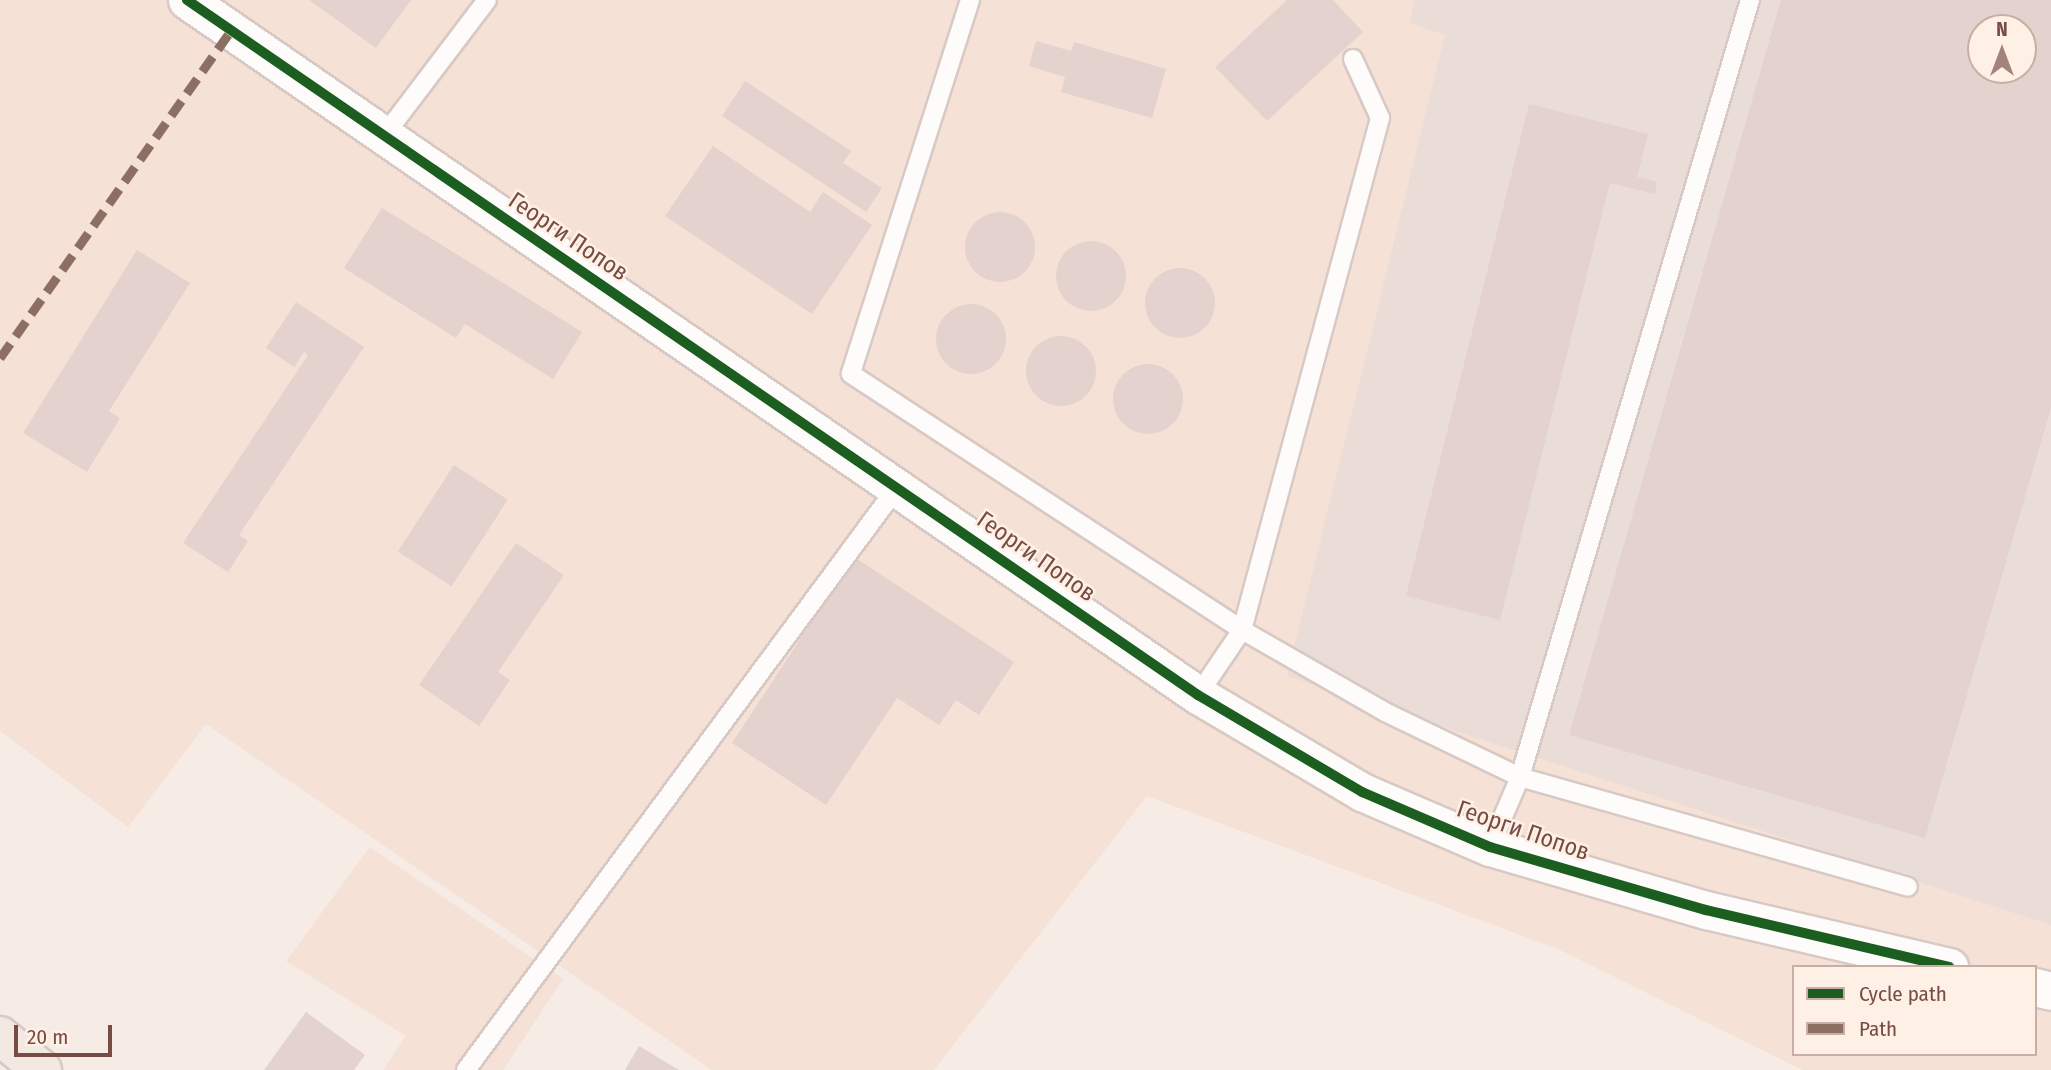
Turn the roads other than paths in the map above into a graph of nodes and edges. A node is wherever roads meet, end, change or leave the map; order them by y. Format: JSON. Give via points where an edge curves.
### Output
{"nodes":[{"id":1,"x":187,"y":0,"type":"edge"},
{"id":2,"x":487,"y":0,"type":"edge"},
{"id":3,"x":970,"y":0,"type":"edge"},
{"id":4,"x":1750,"y":0,"type":"edge"},
{"id":5,"x":1353,"y":59,"type":"dead end"},
{"id":6,"x":383,"y":136,"type":"junction"},
{"id":7,"x":898,"y":486,"type":"junction"},
{"id":8,"x":1242,"y":630,"type":"junction"},
{"id":9,"x":1198,"y":695,"type":"junction"},
{"id":10,"x":1520,"y":777,"type":"junction"},
{"id":11,"x":1490,"y":846,"type":"junction"},
{"id":12,"x":1908,"y":887,"type":"dead end"},
{"id":13,"x":1940,"y":965,"type":"edge"},
{"id":14,"x":0,"y":1036,"type":"edge"},
{"id":15,"x":42,"y":1070,"type":"edge"},
{"id":16,"x":466,"y":1070,"type":"edge"}],
"edges":[{"from":1,"to":6,"type":"street","name":"Георги Попов"},
{"from":2,"to":6,"type":"lane"},
{"from":3,"to":8,"type":"lane","via":[[851,374]]},
{"from":4,"to":10,"type":"lane"},
{"from":5,"to":8,"type":"lane","via":[[1380,118]]},
{"from":6,"to":7,"type":"street","name":"Георги Попов"},
{"from":7,"to":9,"type":"street","name":"Георги Попов"},
{"from":7,"to":16,"type":"lane"},
{"from":8,"to":9,"type":"lane"},
{"from":8,"to":10,"type":"lane","via":[[1385,712]]},
{"from":9,"to":11,"type":"street","name":"Георги Попов","via":[[1362,792]]},
{"from":10,"to":11,"type":"lane"},
{"from":10,"to":12,"type":"lane"},
{"from":11,"to":13,"type":"street","name":"Георги Попов","via":[[1706,910]]},
{"from":14,"to":15,"type":"main road"}]}
